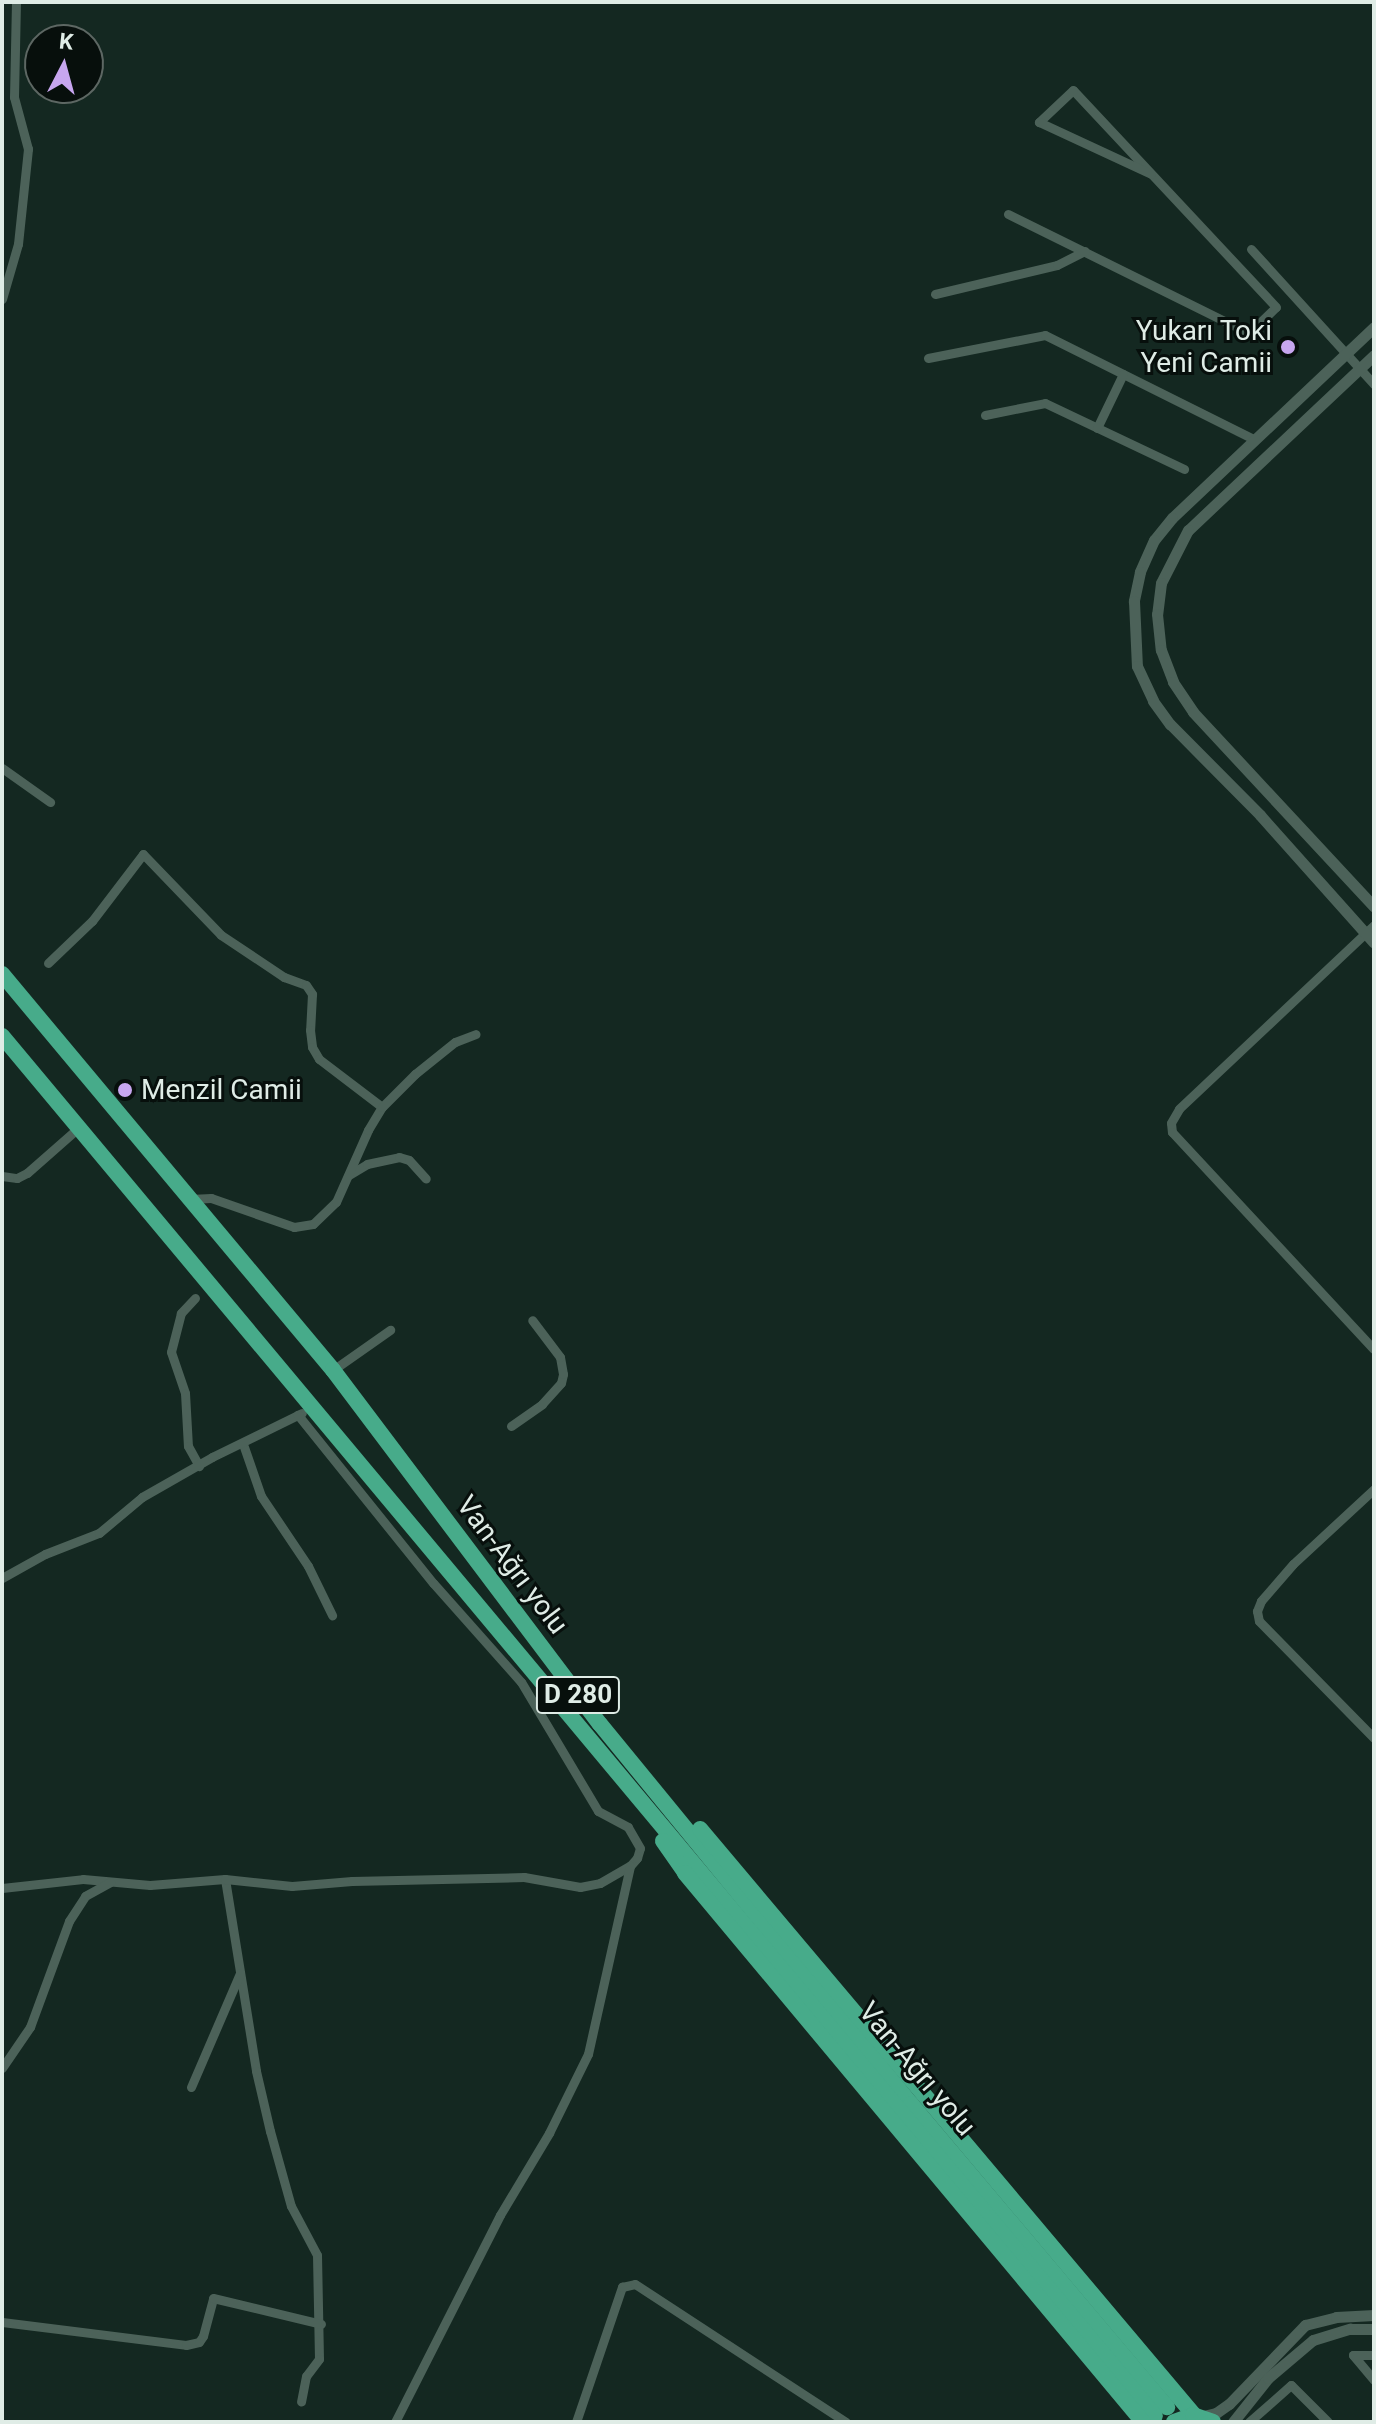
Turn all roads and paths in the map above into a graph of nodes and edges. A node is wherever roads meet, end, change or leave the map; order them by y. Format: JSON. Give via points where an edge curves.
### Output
{"nodes":[{"id":1,"x":16,"y":2,"type":"edge"},
{"id":2,"x":1151,"y":174,"type":"junction"},
{"id":3,"x":1008,"y":214,"type":"dead end"},
{"id":4,"x":1251,"y":249,"type":"dead end"},
{"id":5,"x":1085,"y":251,"type":"junction"},
{"id":6,"x":1274,"y":274,"type":"junction"},
{"id":7,"x":1258,"y":288,"type":"junction"},
{"id":8,"x":935,"y":294,"type":"dead end"},
{"id":9,"x":2,"y":299,"type":"edge"},
{"id":10,"x":1374,"y":327,"type":"edge"},
{"id":11,"x":1345,"y":354,"type":"junction"},
{"id":12,"x":1374,"y":355,"type":"edge"},
{"id":13,"x":928,"y":358,"type":"dead end"},
{"id":14,"x":1360,"y":369,"type":"junction"},
{"id":15,"x":1123,"y":374,"type":"junction"},
{"id":16,"x":1374,"y":384,"type":"edge"},
{"id":17,"x":985,"y":415,"type":"dead end"},
{"id":18,"x":1097,"y":428,"type":"junction"},
{"id":19,"x":1254,"y":439,"type":"junction"},
{"id":20,"x":1184,"y":469,"type":"dead end"},
{"id":21,"x":2,"y":768,"type":"edge"},
{"id":22,"x":50,"y":802,"type":"dead end"},
{"id":23,"x":1374,"y":907,"type":"edge"},
{"id":24,"x":1371,"y":934,"type":"edge"},
{"id":25,"x":48,"y":963,"type":"dead end"},
{"id":26,"x":2,"y":974,"type":"edge"},
{"id":27,"x":476,"y":1034,"type":"dead end"},
{"id":28,"x":2,"y":1036,"type":"edge"},
{"id":29,"x":382,"y":1107,"type":"junction"},
{"id":30,"x":78,"y":1128,"type":"junction"},
{"id":31,"x":2,"y":1176,"type":"edge"},
{"id":32,"x":346,"y":1178,"type":"junction"},
{"id":33,"x":426,"y":1179,"type":"dead end"},
{"id":34,"x":190,"y":1199,"type":"junction"},
{"id":35,"x":195,"y":1298,"type":"dead end"},
{"id":36,"x":532,"y":1320,"type":"dead end"},
{"id":37,"x":390,"y":1330,"type":"dead end"},
{"id":38,"x":1374,"y":1349,"type":"edge"},
{"id":39,"x":333,"y":1370,"type":"junction"},
{"id":40,"x":304,"y":1410,"type":"junction"},
{"id":41,"x":511,"y":1426,"type":"dead end"},
{"id":42,"x":243,"y":1444,"type":"junction"},
{"id":43,"x":199,"y":1466,"type":"junction"},
{"id":44,"x":1374,"y":1489,"type":"edge"},
{"id":45,"x":2,"y":1578,"type":"edge"},
{"id":46,"x":332,"y":1615,"type":"dead end"},
{"id":47,"x":1374,"y":1738,"type":"edge"},
{"id":48,"x":645,"y":1776,"type":"junction"},
{"id":49,"x":630,"y":1866,"type":"junction"},
{"id":50,"x":225,"y":1879,"type":"junction"},
{"id":51,"x":110,"y":1882,"type":"junction"},
{"id":52,"x":2,"y":1888,"type":"edge"},
{"id":53,"x":241,"y":1970,"type":"junction"},
{"id":54,"x":2,"y":2068,"type":"edge"},
{"id":55,"x":191,"y":2087,"type":"dead end"},
{"id":56,"x":1374,"y":2315,"type":"edge"},
{"id":57,"x":2,"y":2322,"type":"edge"},
{"id":58,"x":321,"y":2324,"type":"junction"},
{"id":59,"x":1374,"y":2329,"type":"edge"},
{"id":60,"x":1374,"y":2355,"type":"edge"},
{"id":61,"x":1374,"y":2380,"type":"edge"},
{"id":62,"x":301,"y":2402,"type":"dead end"},
{"id":63,"x":1160,"y":2417,"type":"edge"},
{"id":64,"x":1204,"y":2418,"type":"edge"},
{"id":65,"x":395,"y":2422,"type":"edge"},
{"id":66,"x":576,"y":2422,"type":"edge"},
{"id":67,"x":846,"y":2422,"type":"edge"},
{"id":68,"x":1233,"y":2422,"type":"edge"},
{"id":69,"x":1249,"y":2422,"type":"edge"},
{"id":70,"x":1328,"y":2422,"type":"edge"}],
"edges":[{"from":1,"to":9,"type":"street","via":[[14,97],[28,149],[18,244]]},
{"from":2,"to":2,"type":"street","via":[[1073,90],[1039,122],[1095,148]]},
{"from":2,"to":7,"type":"street"},
{"from":3,"to":5,"type":"street"},
{"from":4,"to":6,"type":"street"},
{"from":5,"to":7,"type":"street","via":[[1249,333],[1276,307]]},
{"from":5,"to":8,"type":"street","via":[[1057,265]]},
{"from":6,"to":7,"type":"street"},
{"from":6,"to":11,"type":"street"},
{"from":10,"to":11,"type":"street"},
{"from":11,"to":14,"type":"street"},
{"from":11,"to":19,"type":"street"},
{"from":12,"to":14,"type":"street"},
{"from":13,"to":15,"type":"street","via":[[1045,335]]},
{"from":14,"to":16,"type":"street"},
{"from":14,"to":23,"type":"street","via":[[1188,530],[1161,583],[1157,614],[1161,650],[1173,682],[1193,712]]},
{"from":15,"to":18,"type":"street"},
{"from":15,"to":19,"type":"street"},
{"from":17,"to":18,"type":"street","via":[[1045,403]]},
{"from":18,"to":20,"type":"street"},
{"from":19,"to":24,"type":"street","via":[[1154,540],[1134,601],[1137,666],[1170,724]]},
{"from":21,"to":22,"type":"street"},
{"from":24,"to":38,"type":"street","via":[[1179,1109],[1171,1123],[1172,1132]]},
{"from":25,"to":29,"type":"street","via":[[98,914],[143,854],[221,935],[284,977],[306,985],[312,994],[310,1030],[319,1059]]},
{"from":26,"to":34,"type":"highway","name":"Van-Ağrı yolu","number":"D 280"},
{"from":27,"to":29,"type":"street","via":[[455,1042]]},
{"from":28,"to":30,"type":"highway","number":"D 280"},
{"from":29,"to":32,"type":"street"},
{"from":30,"to":31,"type":"street","via":[[27,1173]]},
{"from":30,"to":40,"type":"highway","number":"D 280"},
{"from":32,"to":33,"type":"street","via":[[367,1164],[399,1157]]},
{"from":32,"to":34,"type":"street","via":[[325,1215],[305,1227],[270,1222],[211,1198]]},
{"from":34,"to":39,"type":"highway","name":"Van-Ağrı yolu","number":"D 280"},
{"from":35,"to":43,"type":"street","via":[[181,1313],[171,1352],[185,1393],[188,1446]]},
{"from":36,"to":41,"type":"street","via":[[560,1357],[563,1374],[542,1404]]},
{"from":37,"to":39,"type":"street"},
{"from":39,"to":48,"type":"highway","name":"Van-Ağrı yolu","number":"D 280"},
{"from":40,"to":42,"type":"street"},
{"from":40,"to":49,"type":"street","via":[[433,1583],[521,1682],[598,1811],[628,1827],[640,1848]]},
{"from":40,"to":63,"type":"highway","number":"D 280","via":[[632,1788],[685,1873]]},
{"from":42,"to":43,"type":"street"},
{"from":42,"to":46,"type":"street","via":[[261,1496],[308,1566]]},
{"from":43,"to":45,"type":"street","via":[[142,1497],[99,1533]]},
{"from":44,"to":47,"type":"street","via":[[1293,1564],[1257,1611],[1259,1621]]},
{"from":48,"to":63,"type":"highway","name":"Van-Ağrı yolu","number":"D 280"},
{"from":48,"to":64,"type":"highway","via":[[708,1837]]},
{"from":49,"to":50,"type":"street","via":[[600,1883],[580,1887],[524,1877],[292,1886]]},
{"from":49,"to":65,"type":"street","via":[[588,2054]]},
{"from":50,"to":51,"type":"street","via":[[150,1885]]},
{"from":50,"to":53,"type":"street"},
{"from":51,"to":52,"type":"street","via":[[57,1880]]},
{"from":51,"to":54,"type":"street","via":[[85,1896],[69,1921],[30,2027]]},
{"from":53,"to":55,"type":"street"},
{"from":53,"to":58,"type":"street","via":[[270,2131],[291,2206],[317,2255]]},
{"from":56,"to":64,"type":"street","via":[[1305,2325],[1229,2404]]},
{"from":57,"to":58,"type":"street","via":[[186,2345],[203,2336],[213,2298]]},
{"from":58,"to":62,"type":"street","via":[[319,2359],[306,2376]]},
{"from":59,"to":68,"type":"street","via":[[1339,2331],[1313,2340],[1268,2378]]},
{"from":60,"to":61,"type":"street","via":[[1353,2355]]},
{"from":63,"to":64,"type":"highway"},
{"from":66,"to":67,"type":"street","via":[[622,2287],[635,2284]]},
{"from":69,"to":70,"type":"street","via":[[1291,2385]]}]}
